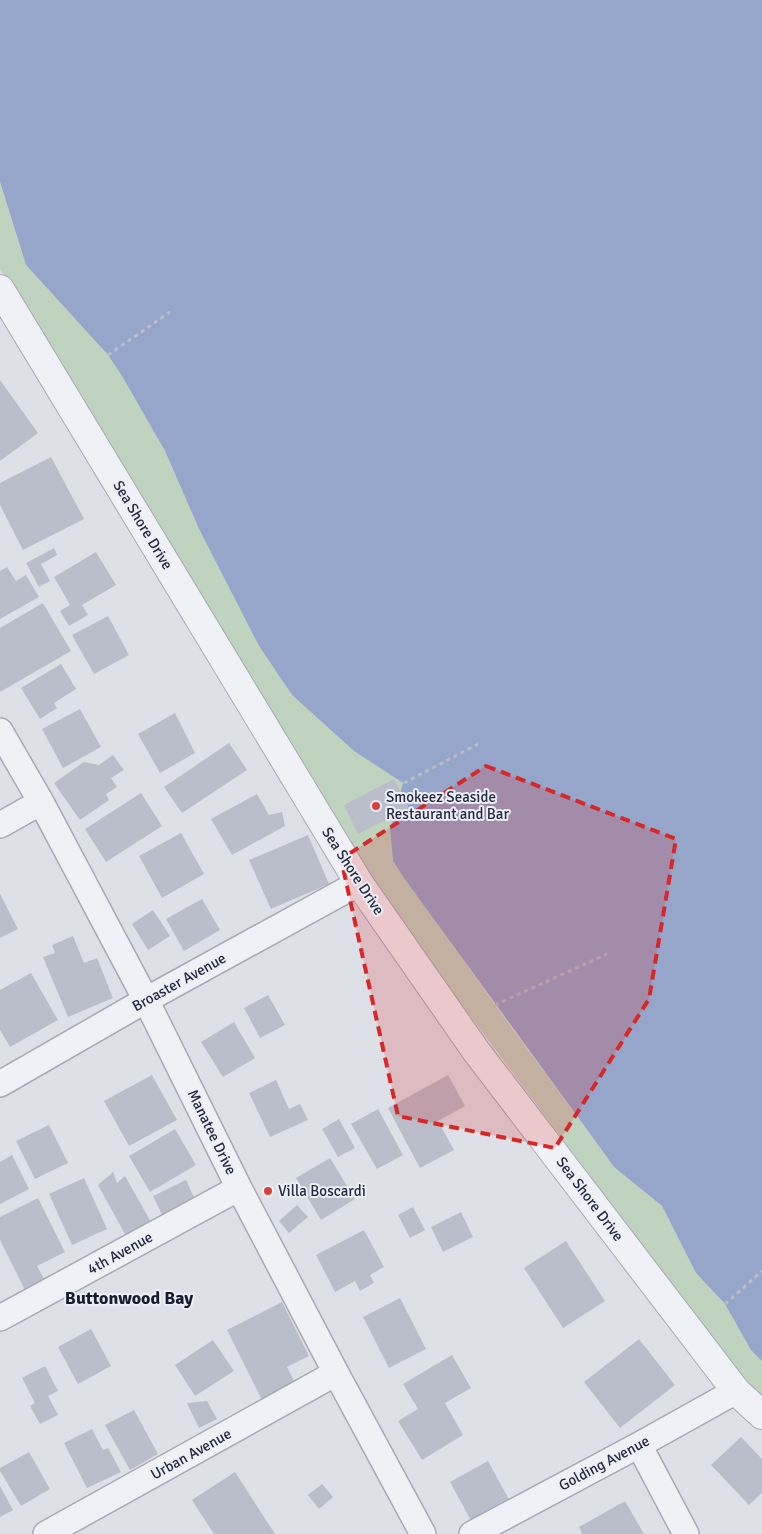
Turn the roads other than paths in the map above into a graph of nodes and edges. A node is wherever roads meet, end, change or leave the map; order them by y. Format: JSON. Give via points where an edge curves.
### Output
{"nodes":[{"id":1,"x":0,"y":289,"type":"edge"},
{"id":2,"x":0,"y":731,"type":"edge"},
{"id":3,"x":41,"y":802,"type":"junction"},
{"id":4,"x":0,"y":825,"type":"edge"},
{"id":5,"x":359,"y":883,"type":"junction"},
{"id":6,"x":146,"y":1000,"type":"junction"},
{"id":7,"x":0,"y":1084,"type":"edge"},
{"id":8,"x":240,"y":1188,"type":"junction"},
{"id":9,"x":0,"y":1318,"type":"edge"},
{"id":10,"x":336,"y":1373,"type":"junction"},
{"id":11,"x":736,"y":1391,"type":"junction"},
{"id":12,"x":762,"y":1415,"type":"edge"},
{"id":13,"x":639,"y":1445,"type":"junction"},
{"id":14,"x":46,"y":1534,"type":"edge"},
{"id":15,"x":423,"y":1534,"type":"edge"},
{"id":16,"x":472,"y":1534,"type":"edge"},
{"id":17,"x":686,"y":1534,"type":"edge"}],
"edges":[{"from":1,"to":5,"type":"street","name":"Sea Shore Drive"},
{"from":2,"to":3,"type":"street","name":"Manatee Drive"},
{"from":3,"to":4,"type":"street"},
{"from":3,"to":6,"type":"street","name":"Manatee Drive"},
{"from":5,"to":6,"type":"street","name":"Broaster Avenue"},
{"from":5,"to":11,"type":"street","name":"Sea Shore Drive","via":[[476,1051]]},
{"from":6,"to":7,"type":"street","name":"Broaster Avenue"},
{"from":6,"to":8,"type":"street","name":"Manatee Drive"},
{"from":8,"to":9,"type":"street","name":"4th Avenue"},
{"from":8,"to":10,"type":"street","name":"Manatee Drive"},
{"from":10,"to":14,"type":"street","name":"Urban Avenue"},
{"from":10,"to":15,"type":"street","name":"Manatee Drive"},
{"from":11,"to":12,"type":"street","name":"Sea Shore Drive"},
{"from":11,"to":13,"type":"street","name":"Golding Avenue"},
{"from":13,"to":16,"type":"street","name":"Golding Avenue"},
{"from":13,"to":17,"type":"street"}]}
